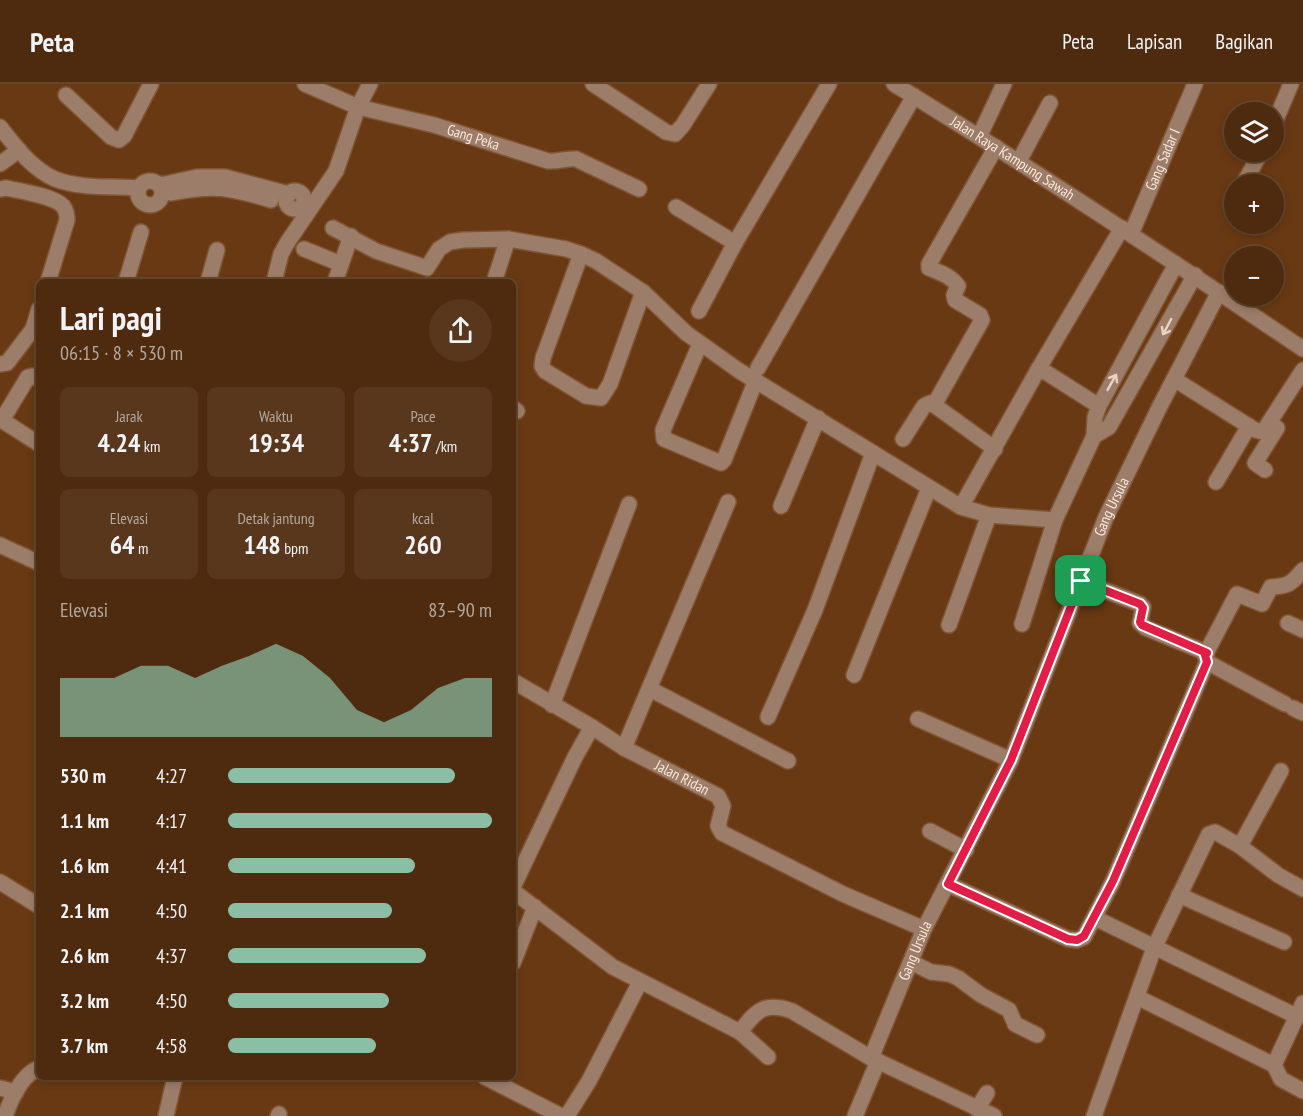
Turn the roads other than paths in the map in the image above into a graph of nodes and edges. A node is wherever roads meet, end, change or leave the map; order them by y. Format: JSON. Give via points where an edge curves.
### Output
{"nodes":[{"id":1,"x":151,"y":84,"type":"edge"},
{"id":2,"x":305,"y":84,"type":"edge"},
{"id":3,"x":370,"y":84,"type":"edge"},
{"id":4,"x":593,"y":84,"type":"edge"},
{"id":5,"x":709,"y":84,"type":"edge"},
{"id":6,"x":829,"y":84,"type":"edge"},
{"id":7,"x":1004,"y":84,"type":"edge"},
{"id":8,"x":1195,"y":84,"type":"edge"},
{"id":9,"x":1291,"y":84,"type":"edge"},
{"id":10,"x":904,"y":88,"type":"edge"},
{"id":11,"x":66,"y":95,"type":"dead end"},
{"id":12,"x":1283,"y":102,"type":"edge"},
{"id":13,"x":1050,"y":103,"type":"dead end"},
{"id":14,"x":358,"y":107,"type":"junction"},
{"id":15,"x":0,"y":127,"type":"edge"},
{"id":16,"x":979,"y":137,"type":"junction"},
{"id":17,"x":996,"y":147,"type":"junction"},
{"id":18,"x":19,"y":150,"type":"junction"},
{"id":19,"x":1019,"y":160,"type":"junction"},
{"id":20,"x":0,"y":164,"type":"edge"},
{"id":21,"x":139,"y":188,"type":"junction"},
{"id":22,"x":0,"y":189,"type":"edge"},
{"id":23,"x":161,"y":189,"type":"junction"},
{"id":24,"x":639,"y":189,"type":"dead end"},
{"id":25,"x":297,"y":203,"type":"junction"},
{"id":26,"x":676,"y":207,"type":"dead end"},
{"id":27,"x":333,"y":228,"type":"dead end"},
{"id":28,"x":1127,"y":231,"type":"junction"},
{"id":29,"x":141,"y":232,"type":"dead end"},
{"id":30,"x":351,"y":236,"type":"junction"},
{"id":31,"x":508,"y":239,"type":"junction"},
{"id":32,"x":735,"y":243,"type":"junction"},
{"id":33,"x":304,"y":249,"type":"dead end"},
{"id":34,"x":217,"y":250,"type":"dead end"},
{"id":35,"x":581,"y":254,"type":"junction"},
{"id":36,"x":341,"y":264,"type":"junction"},
{"id":37,"x":1176,"y":264,"type":"junction"},
{"id":38,"x":426,"y":275,"type":"edge"},
{"id":39,"x":1195,"y":275,"type":"junction"},
{"id":40,"x":49,"y":279,"type":"edge"},
{"id":41,"x":127,"y":279,"type":"edge"},
{"id":42,"x":209,"y":279,"type":"edge"},
{"id":43,"x":276,"y":279,"type":"edge"},
{"id":44,"x":336,"y":279,"type":"edge"},
{"id":45,"x":495,"y":279,"type":"edge"},
{"id":46,"x":643,"y":292,"type":"junction"},
{"id":47,"x":1219,"y":292,"type":"junction"},
{"id":48,"x":699,"y":311,"type":"dead end"},
{"id":49,"x":36,"y":331,"type":"edge"},
{"id":50,"x":700,"y":344,"type":"junction"},
{"id":51,"x":1303,"y":349,"type":"edge"},
{"id":52,"x":0,"y":364,"type":"edge"},
{"id":53,"x":1039,"y":368,"type":"junction"},
{"id":54,"x":1303,"y":370,"type":"edge"},
{"id":55,"x":757,"y":374,"type":"junction"},
{"id":56,"x":36,"y":378,"type":"edge"},
{"id":57,"x":1174,"y":379,"type":"junction"},
{"id":58,"x":934,"y":405,"type":"junction"},
{"id":59,"x":1099,"y":406,"type":"junction"},
{"id":60,"x":818,"y":418,"type":"junction"},
{"id":61,"x":1,"y":419,"type":"edge"},
{"id":62,"x":1269,"y":423,"type":"junction"},
{"id":63,"x":1249,"y":426,"type":"junction"},
{"id":64,"x":1094,"y":436,"type":"junction"},
{"id":65,"x":903,"y":439,"type":"dead end"},
{"id":66,"x":36,"y":442,"type":"edge"},
{"id":67,"x":995,"y":449,"type":"junction"},
{"id":68,"x":873,"y":453,"type":"junction"},
{"id":69,"x":1265,"y":470,"type":"dead end"},
{"id":70,"x":1216,"y":482,"type":"dead end"},
{"id":71,"x":929,"y":488,"type":"junction"},
{"id":72,"x":728,"y":502,"type":"dead end"},
{"id":73,"x":629,"y":504,"type":"dead end"},
{"id":74,"x":781,"y":506,"type":"dead end"},
{"id":75,"x":962,"y":507,"type":"junction"},
{"id":76,"x":989,"y":515,"type":"junction"},
{"id":77,"x":1055,"y":520,"type":"junction"},
{"id":78,"x":0,"y":545,"type":"edge"},
{"id":79,"x":36,"y":562,"type":"edge"},
{"id":80,"x":1303,"y":570,"type":"edge"},
{"id":81,"x":1081,"y":581,"type":"junction"},
{"id":82,"x":1288,"y":623,"type":"dead end"},
{"id":83,"x":1022,"y":624,"type":"dead end"},
{"id":84,"x":949,"y":626,"type":"dead end"},
{"id":85,"x":1303,"y":630,"type":"edge"},
{"id":86,"x":1207,"y":658,"type":"junction"},
{"id":87,"x":854,"y":675,"type":"dead end"},
{"id":88,"x":516,"y":683,"type":"edge"},
{"id":89,"x":650,"y":689,"type":"junction"},
{"id":90,"x":552,"y":705,"type":"junction"},
{"id":91,"x":1294,"y":708,"type":"edge"},
{"id":92,"x":768,"y":717,"type":"dead end"},
{"id":93,"x":918,"y":719,"type":"dead end"},
{"id":94,"x":592,"y":727,"type":"junction"},
{"id":95,"x":624,"y":748,"type":"junction"},
{"id":96,"x":1011,"y":760,"type":"junction"},
{"id":97,"x":788,"y":761,"type":"dead end"},
{"id":98,"x":1281,"y":771,"type":"dead end"},
{"id":99,"x":930,"y":831,"type":"dead end"},
{"id":100,"x":1240,"y":846,"type":"junction"},
{"id":101,"x":966,"y":850,"type":"junction"},
{"id":102,"x":0,"y":882,"type":"edge"},
{"id":103,"x":516,"y":883,"type":"edge"},
{"id":104,"x":948,"y":884,"type":"junction"},
{"id":105,"x":1303,"y":888,"type":"edge"},
{"id":106,"x":516,"y":891,"type":"edge"},
{"id":107,"x":1179,"y":895,"type":"junction"},
{"id":108,"x":36,"y":904,"type":"edge"},
{"id":109,"x":535,"y":907,"type":"junction"},
{"id":110,"x":1095,"y":918,"type":"junction"},
{"id":111,"x":924,"y":929,"type":"junction"},
{"id":112,"x":1284,"y":942,"type":"dead end"},
{"id":113,"x":1154,"y":948,"type":"junction"},
{"id":114,"x":516,"y":955,"type":"edge"},
{"id":115,"x":911,"y":962,"type":"junction"},
{"id":116,"x":640,"y":982,"type":"junction"},
{"id":117,"x":1137,"y":997,"type":"junction"},
{"id":118,"x":1299,"y":1010,"type":"edge"},
{"id":119,"x":740,"y":1032,"type":"junction"},
{"id":120,"x":1037,"y":1035,"type":"dead end"},
{"id":121,"x":768,"y":1057,"type":"dead end"},
{"id":122,"x":874,"y":1059,"type":"junction"},
{"id":123,"x":1274,"y":1065,"type":"junction"},
{"id":124,"x":36,"y":1070,"type":"edge"},
{"id":125,"x":174,"y":1080,"type":"edge"},
{"id":126,"x":489,"y":1080,"type":"edge"},
{"id":127,"x":0,"y":1088,"type":"edge"},
{"id":128,"x":1303,"y":1091,"type":"edge"},
{"id":129,"x":16,"y":1092,"type":"junction"},
{"id":130,"x":987,"y":1093,"type":"dead end"},
{"id":131,"x":530,"y":1109,"type":"edge"},
{"id":132,"x":977,"y":1109,"type":"junction"},
{"id":133,"x":5,"y":1116,"type":"edge"},
{"id":134,"x":166,"y":1116,"type":"edge"},
{"id":135,"x":561,"y":1116,"type":"edge"},
{"id":136,"x":567,"y":1116,"type":"edge"},
{"id":137,"x":855,"y":1116,"type":"edge"},
{"id":138,"x":994,"y":1116,"type":"edge"},
{"id":139,"x":1094,"y":1116,"type":"edge"}],
"edges":[{"from":1,"to":11,"type":"street","via":[[119,140]]},
{"from":2,"to":14,"type":"street","name":"Gang Peka"},
{"from":3,"to":14,"type":"street"},
{"from":4,"to":5,"type":"street","via":[[675,134]]},
{"from":6,"to":32,"type":"street"},
{"from":7,"to":16,"type":"street"},
{"from":8,"to":28,"type":"street","name":"Gang Sadar I"},
{"from":9,"to":12,"type":"street"},
{"from":10,"to":16,"type":"street","name":"Jalan Raya Kampung Sawah"},
{"from":10,"to":55,"type":"street"},
{"from":13,"to":19,"type":"street"},
{"from":14,"to":24,"type":"street","name":"Gang Peka","via":[[434,125],[548,161],[576,159]]},
{"from":14,"to":25,"type":"street","via":[[336,171]]},
{"from":15,"to":18,"type":"street"},
{"from":16,"to":17,"type":"street","name":"Jalan Raya Kampung Sawah"},
{"from":17,"to":19,"type":"street","name":"Jalan Raya Kampung Sawah"},
{"from":17,"to":58,"type":"street","via":[[929,264],[929,268],[954,280],[958,286],[955,300],[982,320]]},
{"from":18,"to":20,"type":"street"},
{"from":18,"to":21,"type":"street","via":[[54,178],[73,184]]},
{"from":19,"to":28,"type":"street","name":"Jalan Raya Kampung Sawah"},
{"from":21,"to":23,"type":"street","via":[[151,180]]},
{"from":21,"to":23,"type":"street","via":[[140,198],[147,205],[157,203]]},
{"from":22,"to":40,"type":"street","via":[[53,200],[66,212]]},
{"from":23,"to":25,"type":"street","via":[[225,177],[237,185]]},
{"from":25,"to":43,"type":"street"},
{"from":26,"to":32,"type":"street"},
{"from":27,"to":30,"type":"street"},
{"from":28,"to":37,"type":"street","name":"Jalan Raya Kampung Sawah"},
{"from":28,"to":53,"type":"street","name":"Gang Sadar I"},
{"from":29,"to":41,"type":"street"},
{"from":30,"to":36,"type":"street"},
{"from":30,"to":38,"type":"street"},
{"from":31,"to":35,"type":"street"},
{"from":31,"to":38,"type":"street","via":[[450,242],[439,249]]},
{"from":31,"to":45,"type":"street"},
{"from":32,"to":48,"type":"street"},
{"from":33,"to":36,"type":"street"},
{"from":34,"to":42,"type":"street"},
{"from":35,"to":46,"type":"street"},
{"from":35,"to":46,"type":"street","via":[[542,366],[586,396],[600,398],[610,384]]},
{"from":36,"to":44,"type":"street"},
{"from":37,"to":39,"type":"street","name":"Jalan Raya Kampung Sawah"},
{"from":59,"to":37,"type":"street","one_way":true},
{"from":39,"to":47,"type":"street","name":"Jalan Raya Kampung Sawah"},
{"from":39,"to":64,"type":"street","one_way":true,"via":[[1109,427]]},
{"from":46,"to":50,"type":"street"},
{"from":47,"to":51,"type":"street","name":"Jalan Raya Kampung Sawah"},
{"from":47,"to":57,"type":"street","name":"Gang Ursula"},
{"from":49,"to":52,"type":"street","via":[[7,363]]},
{"from":50,"to":55,"type":"street","via":[[738,370]]},
{"from":50,"to":55,"type":"street","via":[[663,430],[664,439],[723,462]]},
{"from":53,"to":59,"type":"street"},
{"from":53,"to":67,"type":"street","name":"Gang Sadar I"},
{"from":54,"to":62,"type":"street"},
{"from":55,"to":60,"type":"street"},
{"from":56,"to":61,"type":"street","via":[[28,377]]},
{"from":57,"to":63,"type":"street"},
{"from":57,"to":81,"type":"street","name":"Gang Ursula","via":[[1106,517]]},
{"from":58,"to":65,"type":"street","via":[[924,406]]},
{"from":58,"to":67,"type":"street"},
{"from":59,"to":64,"type":"street"},
{"from":60,"to":68,"type":"street"},
{"from":60,"to":74,"type":"street"},
{"from":61,"to":66,"type":"street"},
{"from":62,"to":63,"type":"street","via":[[1263,432]]},
{"from":62,"to":69,"type":"street","via":[[1277,428],[1255,463]]},
{"from":63,"to":70,"type":"street"},
{"from":64,"to":77,"type":"street"},
{"from":67,"to":75,"type":"street","name":"Gang Sadar I"},
{"from":68,"to":71,"type":"street"},
{"from":68,"to":92,"type":"street","via":[[815,610]]},
{"from":71,"to":75,"type":"street"},
{"from":71,"to":87,"type":"street"},
{"from":72,"to":89,"type":"street"},
{"from":73,"to":90,"type":"street"},
{"from":75,"to":76,"type":"street"},
{"from":76,"to":77,"type":"street"},
{"from":76,"to":84,"type":"street"},
{"from":77,"to":83,"type":"street"},
{"from":78,"to":79,"type":"street"},
{"from":80,"to":86,"type":"street","via":[[1296,580],[1271,587],[1262,604],[1237,594]]},
{"from":81,"to":86,"type":"street","via":[[1140,604],[1140,622],[1146,628]]},
{"from":81,"to":96,"type":"street","name":"Gang Ursula"},
{"from":82,"to":85,"type":"street"},
{"from":86,"to":91,"type":"street"},
{"from":86,"to":110,"type":"street"},
{"from":88,"to":90,"type":"street","name":"Jalan Ridan"},
{"from":89,"to":95,"type":"street"},
{"from":89,"to":97,"type":"street"},
{"from":90,"to":94,"type":"street","name":"Jalan Ridan"},
{"from":93,"to":96,"type":"street"},
{"from":94,"to":95,"type":"street","name":"Jalan Ridan"},
{"from":94,"to":103,"type":"street"},
{"from":95,"to":111,"type":"street","name":"Jalan Ridan","via":[[718,796],[723,806],[718,826],[722,833],[843,894]]},
{"from":96,"to":101,"type":"street","name":"Gang Ursula"},
{"from":98,"to":100,"type":"street"},
{"from":99,"to":101,"type":"street"},
{"from":100,"to":105,"type":"street","via":[[1278,875]]},
{"from":100,"to":107,"type":"street","via":[[1215,832],[1209,834]]},
{"from":101,"to":104,"type":"street","name":"Gang Ursula"},
{"from":102,"to":108,"type":"street"},
{"from":104,"to":110,"type":"street","via":[[1068,939],[1084,936]]},
{"from":104,"to":111,"type":"street","name":"Gang Ursula"},
{"from":106,"to":109,"type":"street"},
{"from":107,"to":112,"type":"street"},
{"from":107,"to":113,"type":"street"},
{"from":109,"to":114,"type":"street"},
{"from":109,"to":116,"type":"street"},
{"from":110,"to":113,"type":"street"},
{"from":111,"to":115,"type":"street","name":"Gang Ursula"},
{"from":113,"to":117,"type":"street"},
{"from":113,"to":118,"type":"street"},
{"from":115,"to":120,"type":"street","via":[[931,972],[958,978],[1009,1010],[1014,1024]]},
{"from":115,"to":122,"type":"street","name":"Gang Ursula"},
{"from":116,"to":119,"type":"street"},
{"from":116,"to":136,"type":"street"},
{"from":117,"to":123,"type":"street"},
{"from":117,"to":139,"type":"street"},
{"from":118,"to":123,"type":"street"},
{"from":119,"to":121,"type":"street"},
{"from":119,"to":122,"type":"street","via":[[754,1014],[774,1006],[792,1011]]},
{"from":122,"to":132,"type":"street"},
{"from":122,"to":137,"type":"street","name":"Gang Ursula"},
{"from":123,"to":128,"type":"street","via":[[1281,1079]]},
{"from":124,"to":129,"type":"street"},
{"from":125,"to":134,"type":"street"},
{"from":126,"to":131,"type":"street"},
{"from":127,"to":129,"type":"street"},
{"from":129,"to":133,"type":"street"},
{"from":130,"to":132,"type":"street"},
{"from":131,"to":135,"type":"street"},
{"from":132,"to":138,"type":"street"}]}
